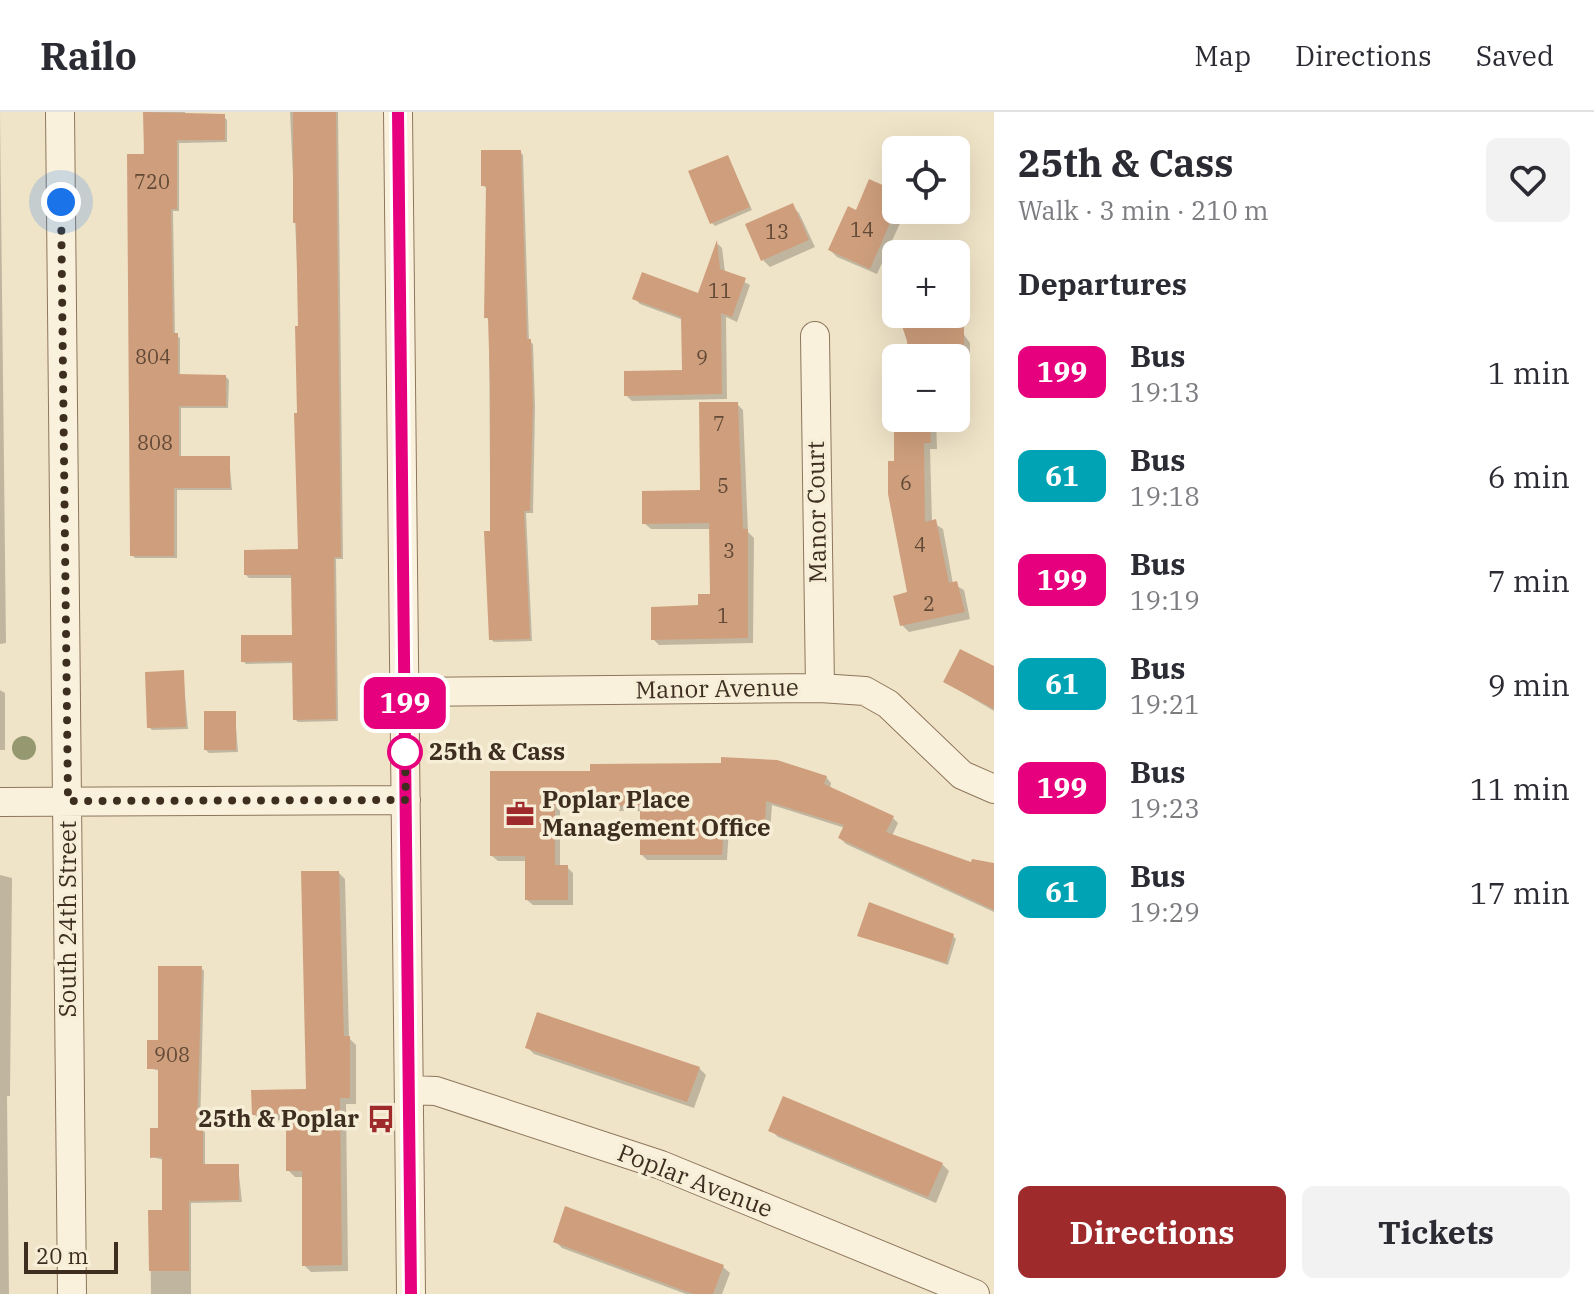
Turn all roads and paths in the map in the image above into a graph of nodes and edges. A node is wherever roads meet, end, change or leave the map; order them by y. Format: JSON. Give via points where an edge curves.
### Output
{"nodes":[{"id":1,"x":60,"y":112,"type":"edge"},
{"id":2,"x":398,"y":112,"type":"edge"},
{"id":3,"x":815,"y":336,"type":"dead end"},
{"id":4,"x":820,"y":688,"type":"junction"},
{"id":5,"x":405,"y":692,"type":"junction"},
{"id":6,"x":994,"y":789,"type":"edge"},
{"id":7,"x":406,"y":800,"type":"junction"},
{"id":8,"x":68,"y":801,"type":"junction"},
{"id":9,"x":0,"y":802,"type":"edge"},
{"id":10,"x":409,"y":1090,"type":"junction"},
{"id":11,"x":72,"y":1294,"type":"edge"},
{"id":12,"x":411,"y":1294,"type":"edge"},
{"id":13,"x":975,"y":1294,"type":"edge"}],
"edges":[{"from":1,"to":8,"type":"street","name":"South 24th Street"},
{"from":2,"to":5,"type":"street"},
{"from":3,"to":4,"type":"street","name":"Manor Court"},
{"from":4,"to":5,"type":"street","name":"Manor Avenue"},
{"from":4,"to":6,"type":"street","name":"Manor Avenue","via":[[865,691],[888,704],[962,775]]},
{"from":5,"to":7,"type":"street"},
{"from":7,"to":8,"type":"street"},
{"from":7,"to":10,"type":"street"},
{"from":8,"to":9,"type":"street"},
{"from":8,"to":11,"type":"street","name":"South 24th Street"},
{"from":10,"to":12,"type":"street"},
{"from":10,"to":13,"type":"street","name":"Poplar Avenue","via":[[436,1091],[661,1165]]}]}
